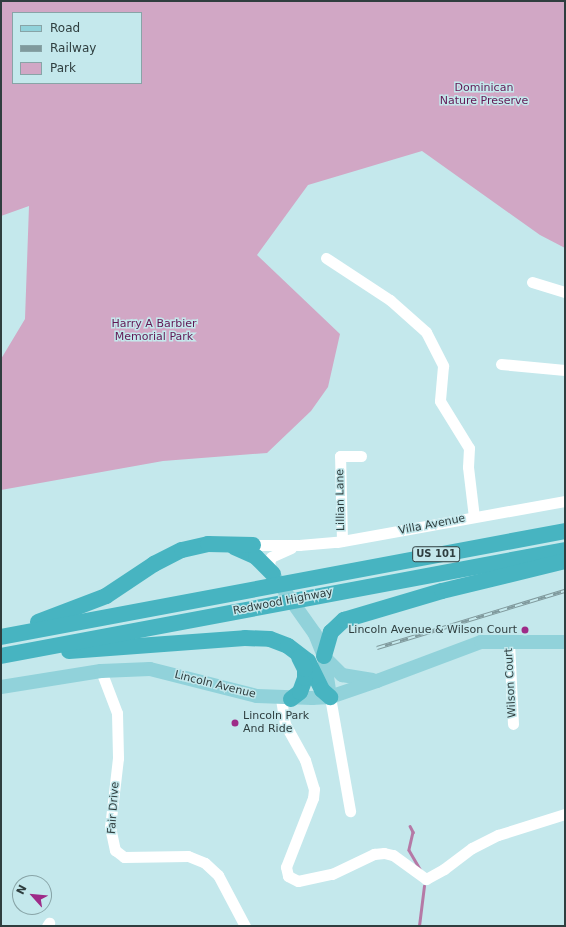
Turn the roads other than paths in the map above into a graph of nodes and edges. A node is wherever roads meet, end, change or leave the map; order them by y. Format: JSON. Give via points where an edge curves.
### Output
{"nodes":[{"id":1,"x":326,"y":258,"type":"dead end"},
{"id":2,"x":532,"y":282,"type":"dead end"},
{"id":3,"x":565,"y":292,"type":"edge"},
{"id":4,"x":501,"y":364,"type":"dead end"},
{"id":5,"x":565,"y":370,"type":"edge"},
{"id":6,"x":361,"y":456,"type":"dead end"},
{"id":7,"x":565,"y":500,"type":"edge"},
{"id":8,"x":474,"y":516,"type":"junction"},
{"id":9,"x":565,"y":531,"type":"edge"},
{"id":10,"x":342,"y":541,"type":"junction"},
{"id":11,"x":222,"y":543,"type":"junction"},
{"id":12,"x":254,"y":545,"type":"joint"},
{"id":13,"x":299,"y":545,"type":"junction"},
{"id":14,"x":565,"y":550,"type":"edge"},
{"id":15,"x":565,"y":561,"type":"edge"},
{"id":16,"x":273,"y":574,"type":"junction"},
{"id":17,"x":1,"y":637,"type":"edge"},
{"id":18,"x":509,"y":642,"type":"junction"},
{"id":19,"x":565,"y":642,"type":"edge"},
{"id":20,"x":293,"y":649,"type":"junction"},
{"id":21,"x":8,"y":655,"type":"edge"},
{"id":22,"x":324,"y":656,"type":"junction"},
{"id":23,"x":101,"y":671,"type":"junction"},
{"id":24,"x":377,"y":681,"type":"junction"},
{"id":25,"x":1,"y":687,"type":"edge"},
{"id":26,"x":330,"y":697,"type":"junction"},
{"id":27,"x":286,"y":699,"type":"junction"},
{"id":28,"x":514,"y":724,"type":"dead end"},
{"id":29,"x":350,"y":811,"type":"dead end"},
{"id":30,"x":565,"y":814,"type":"edge"},
{"id":31,"x":245,"y":926,"type":"edge"}],
"edges":[{"from":1,"to":8,"type":"street","via":[[390,300],[426,332],[443,366],[440,401],[469,448]]},
{"from":2,"to":3,"type":"street"},
{"from":4,"to":5,"type":"street"},
{"from":6,"to":10,"type":"street","name":"Lillian Lane","via":[[340,456]]},
{"from":7,"to":8,"type":"street","name":"Villa Avenue"},
{"from":8,"to":10,"type":"street","name":"Villa Avenue"},
{"from":9,"to":17,"type":"highway","name":"Redwood Highway","number":"US 101"},
{"from":10,"to":13,"type":"street","name":"Villa Avenue"},
{"from":11,"to":12,"type":"highway"},
{"from":11,"to":16,"type":"highway","via":[[256,557]]},
{"from":11,"to":17,"type":"highway","via":[[194,546],[175,552],[106,596]]},
{"from":12,"to":13,"type":"street","name":"Villa Avenue"},
{"from":13,"to":16,"type":"street","name":"Villa Avenue","via":[[273,555],[269,563]]},
{"from":14,"to":21,"type":"highway","name":"Redwood Highway","number":"US 101"},
{"from":15,"to":22,"type":"highway","via":[[435,593],[344,620],[331,632]]},
{"from":16,"to":22,"type":"main road","via":[[310,623]]},
{"from":18,"to":19,"type":"main road","name":"Lincoln Avenue"},
{"from":18,"to":24,"type":"main road","name":"Lincoln Avenue","via":[[482,642]]},
{"from":18,"to":28,"type":"street","name":"Wilson Court"},
{"from":20,"to":21,"type":"highway","via":[[276,640],[251,638]]},
{"from":20,"to":26,"type":"highway","via":[[312,665],[322,690]]},
{"from":20,"to":27,"type":"highway","via":[[303,664],[306,676],[302,688]]},
{"from":22,"to":24,"type":"main road","via":[[332,668],[342,675]]},
{"from":22,"to":26,"type":"main road"},
{"from":23,"to":25,"type":"main road","name":"Lincoln Avenue"},
{"from":23,"to":27,"type":"main road","name":"Lincoln Avenue","via":[[150,669],[241,693]]},
{"from":23,"to":31,"type":"street","name":"Fair Drive","via":[[117,713],[118,758],[110,827],[115,850],[124,857],[188,856],[205,863],[218,875]]},
{"from":24,"to":26,"type":"main road","name":"Lincoln Avenue"},
{"from":26,"to":27,"type":"main road","name":"Lincoln Avenue"},
{"from":26,"to":29,"type":"street"},
{"from":27,"to":30,"type":"street","via":[[285,724],[305,760],[314,788],[313,798],[286,867],[288,876],[298,881],[332,874],[374,854],[384,852],[393,855],[426,879],[444,870],[472,848],[498,835]]}]}
